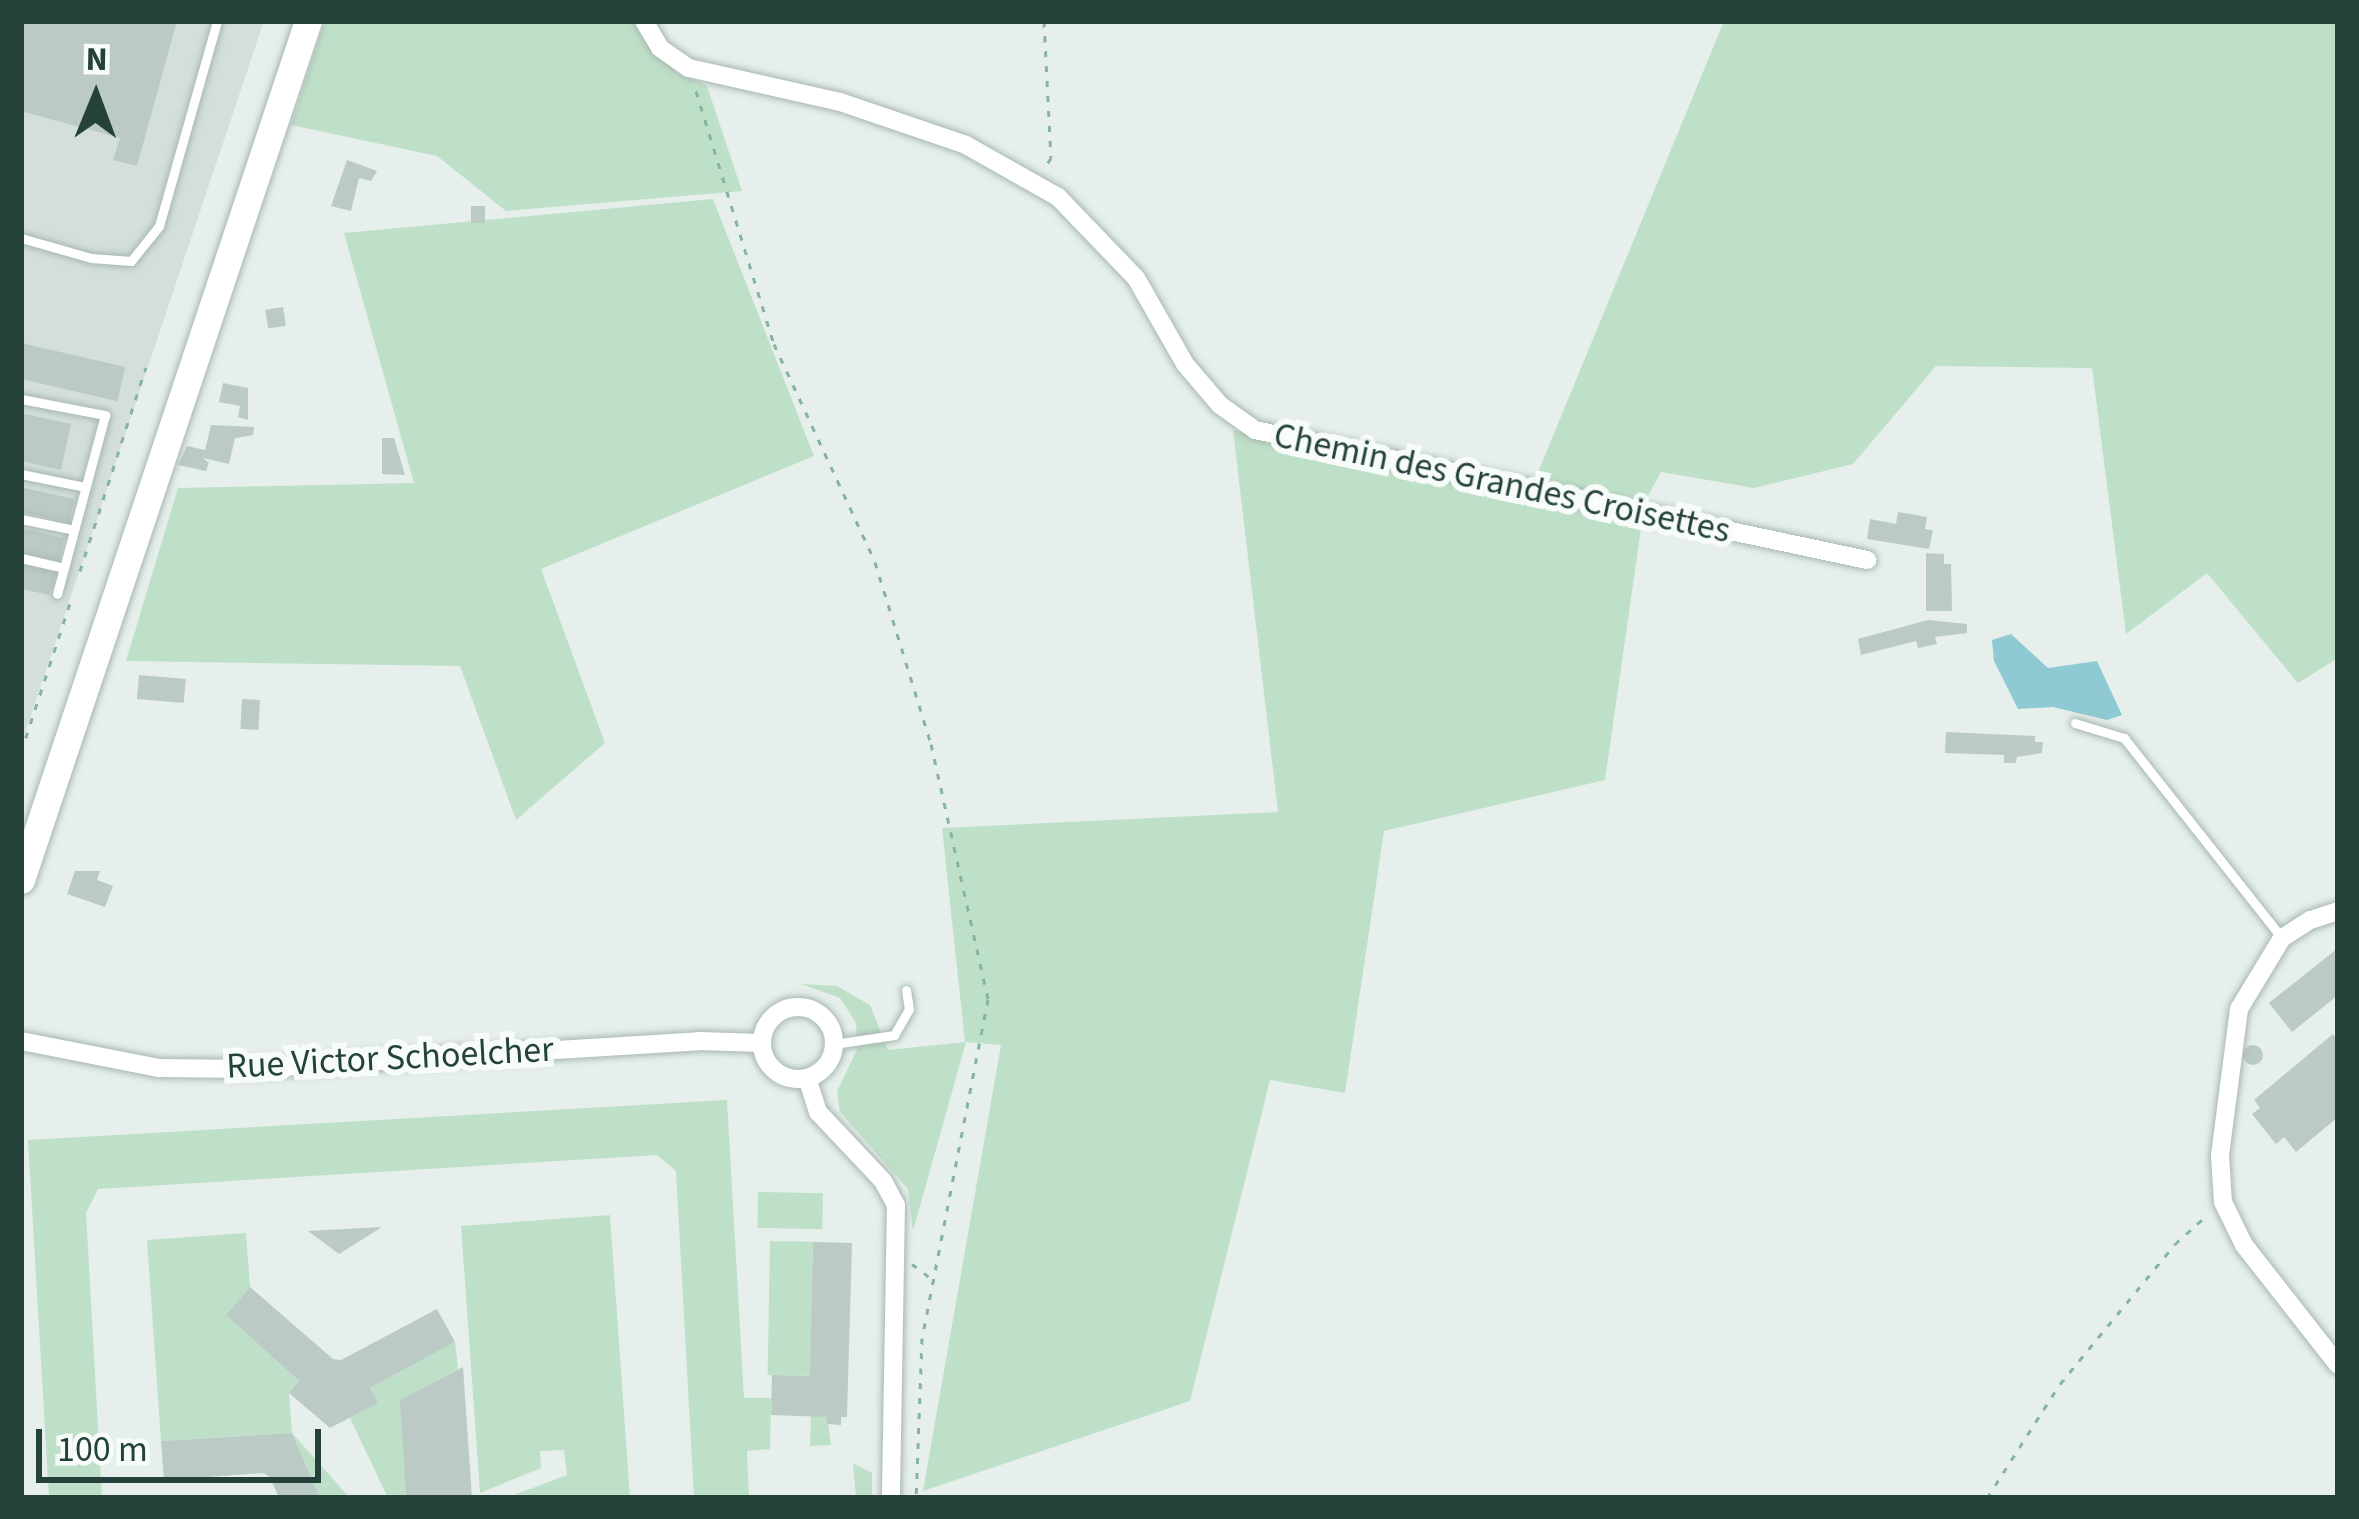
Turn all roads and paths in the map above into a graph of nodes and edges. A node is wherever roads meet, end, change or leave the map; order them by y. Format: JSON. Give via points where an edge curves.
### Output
{"nodes":[{"id":1,"x":217,"y":21,"type":"edge"},
{"id":2,"x":308,"y":21,"type":"edge"},
{"id":3,"x":644,"y":21,"type":"edge"},
{"id":4,"x":1044,"y":21,"type":"edge"},
{"id":5,"x":689,"y":68,"type":"junction"},
{"id":6,"x":1035,"y":184,"type":"junction"},
{"id":7,"x":21,"y":238,"type":"edge"},
{"id":8,"x":146,"y":367,"type":"dead end"},
{"id":9,"x":21,"y":399,"type":"edge"},
{"id":10,"x":21,"y":474,"type":"edge"},
{"id":11,"x":85,"y":487,"type":"junction"},
{"id":12,"x":21,"y":518,"type":"edge"},
{"id":13,"x":74,"y":530,"type":"junction"},
{"id":14,"x":21,"y":558,"type":"edge"},
{"id":15,"x":1867,"y":560,"type":"dead end"},
{"id":16,"x":64,"y":568,"type":"junction"},
{"id":17,"x":80,"y":571,"type":"dead end"},
{"id":18,"x":57,"y":594,"type":"dead end"},
{"id":19,"x":72,"y":594,"type":"dead end"},
{"id":20,"x":2074,"y":723,"type":"dead end"},
{"id":21,"x":21,"y":752,"type":"edge"},
{"id":22,"x":21,"y":880,"type":"edge"},
{"id":23,"x":2338,"y":911,"type":"edge"},
{"id":24,"x":2282,"y":938,"type":"junction"},
{"id":25,"x":906,"y":990,"type":"dead end"},
{"id":26,"x":21,"y":1041,"type":"edge"},
{"id":27,"x":762,"y":1043,"type":"junction"},
{"id":28,"x":834,"y":1044,"type":"junction"},
{"id":29,"x":807,"y":1078,"type":"junction"},
{"id":30,"x":2223,"y":1202,"type":"junction"},
{"id":31,"x":899,"y":1253,"type":"junction"},
{"id":32,"x":934,"y":1282,"type":"junction"},
{"id":33,"x":2338,"y":1365,"type":"edge"},
{"id":34,"x":891,"y":1498,"type":"edge"},
{"id":35,"x":916,"y":1498,"type":"edge"},
{"id":36,"x":1987,"y":1498,"type":"edge"}],
"edges":[{"from":1,"to":7,"type":"lane","via":[[159,226],[131,261]]},
{"from":2,"to":22,"type":"main road"},
{"from":3,"to":5,"type":"street","via":[[660,48]]},
{"from":4,"to":6,"type":"path","via":[[1051,158]]},
{"from":5,"to":6,"type":"street","name":"Chemin des Grandes Croisettes","via":[[861,109],[966,145]]},
{"from":5,"to":32,"type":"path","via":[[774,344],[874,562],[931,744],[988,999]]},
{"from":6,"to":15,"type":"street","name":"Chemin des Grandes Croisettes","via":[[1058,197],[1136,278],[1185,364],[1255,430]]},
{"from":8,"to":17,"type":"path"},
{"from":9,"to":11,"type":"lane","via":[[105,416]]},
{"from":10,"to":11,"type":"lane"},
{"from":11,"to":13,"type":"lane"},
{"from":12,"to":13,"type":"lane"},
{"from":13,"to":16,"type":"lane"},
{"from":14,"to":16,"type":"lane"},
{"from":16,"to":18,"type":"lane"},
{"from":19,"to":21,"type":"path"},
{"from":20,"to":24,"type":"lane","via":[[2124,738]]},
{"from":23,"to":24,"type":"street"},
{"from":24,"to":30,"type":"street","via":[[2239,1009],[2220,1156]]},
{"from":25,"to":28,"type":"lane","via":[[909,1009],[894,1035]]},
{"from":26,"to":27,"type":"street","name":"Rue Victor Schoelcher","via":[[159,1068],[246,1069]]},
{"from":27,"to":28,"type":"street","via":[[773,1017],[799,1007],[824,1018]]},
{"from":27,"to":29,"type":"street","via":[[772,1068]]},
{"from":28,"to":29,"type":"street","via":[[829,1062]]},
{"from":29,"to":31,"type":"street","via":[[818,1112],[896,1205]]},
{"from":30,"to":33,"type":"street","via":[[2244,1245]]},
{"from":30,"to":36,"type":"path","via":[[2175,1244],[2060,1384]]},
{"from":31,"to":32,"type":"path"},
{"from":31,"to":34,"type":"street"},
{"from":32,"to":35,"type":"path","via":[[922,1338]]}]}
